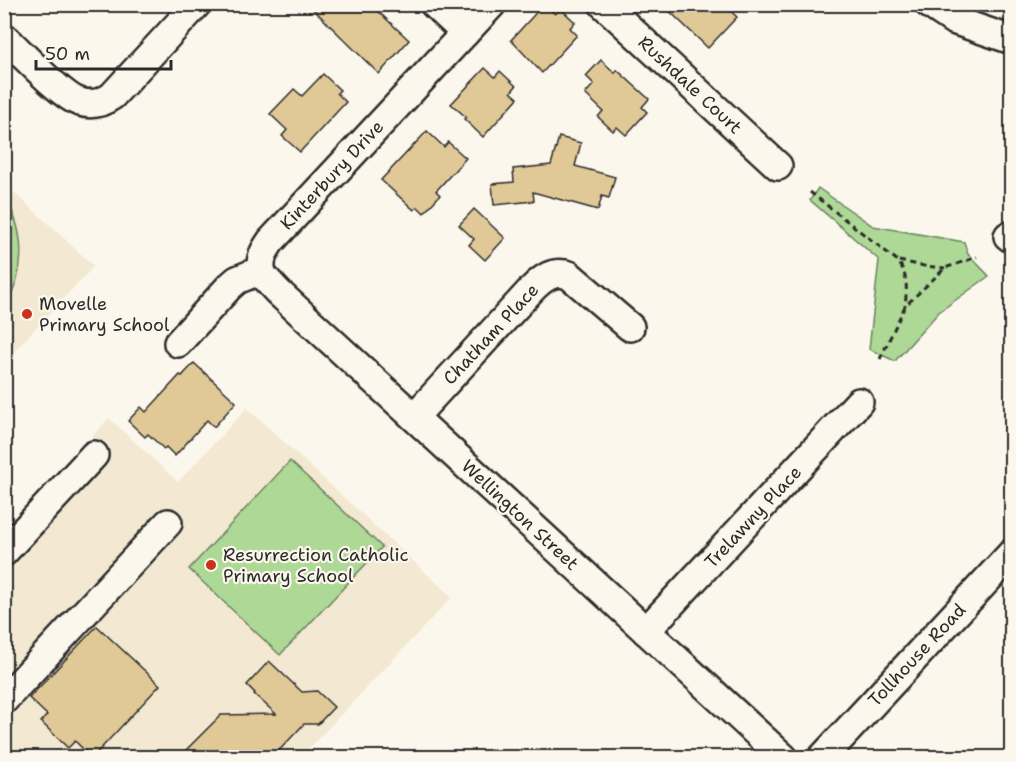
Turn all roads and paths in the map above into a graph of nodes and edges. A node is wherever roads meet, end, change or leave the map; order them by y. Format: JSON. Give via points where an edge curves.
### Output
{"nodes":[{"id":1,"x":197,"y":4,"type":"edge"},
{"id":2,"x":434,"y":4,"type":"edge"},
{"id":3,"x":492,"y":4,"type":"edge"},
{"id":4,"x":603,"y":4,"type":"edge"},
{"id":5,"x":929,"y":4,"type":"edge"},
{"id":6,"x":465,"y":33,"type":"junction"},
{"id":7,"x":4,"y":37,"type":"edge"},
{"id":8,"x":1011,"y":40,"type":"edge"},
{"id":9,"x":778,"y":166,"type":"dead end"},
{"id":10,"x":810,"y":192,"type":"dead end"},
{"id":11,"x":977,"y":257,"type":"dead end"},
{"id":12,"x":898,"y":261,"type":"junction"},
{"id":13,"x":945,"y":268,"type":"junction"},
{"id":14,"x":261,"y":270,"type":"junction"},
{"id":15,"x":905,"y":306,"type":"junction"},
{"id":16,"x":630,"y":327,"type":"dead end"},
{"id":17,"x":178,"y":343,"type":"dead end"},
{"id":18,"x":880,"y":359,"type":"dead end"},
{"id":19,"x":859,"y":402,"type":"dead end"},
{"id":20,"x":414,"y":417,"type":"junction"},
{"id":21,"x":94,"y":455,"type":"dead end"},
{"id":22,"x":168,"y":523,"type":"dead end"},
{"id":23,"x":4,"y":552,"type":"edge"},
{"id":24,"x":1011,"y":554,"type":"edge"},
{"id":25,"x":646,"y":631,"type":"junction"},
{"id":26,"x":4,"y":700,"type":"edge"},
{"id":27,"x":784,"y":758,"type":"edge"},
{"id":28,"x":822,"y":758,"type":"edge"}],
"edges":[{"from":1,"to":7,"type":"street","via":[[112,96],[98,103],[78,102],[65,94]]},
{"from":2,"to":6,"type":"street"},
{"from":3,"to":6,"type":"street","name":"Kinterbury Drive"},
{"from":4,"to":9,"type":"street","name":"Rushdale Court"},
{"from":5,"to":8,"type":"street","via":[[954,20]]},
{"from":6,"to":14,"type":"street","name":"Kinterbury Drive","via":[[271,241],[263,252]]},
{"from":10,"to":12,"type":"path"},
{"from":11,"to":13,"type":"path"},
{"from":12,"to":13,"type":"path"},
{"from":12,"to":15,"type":"path","via":[[905,271]]},
{"from":13,"to":15,"type":"path"},
{"from":14,"to":17,"type":"street","via":[[229,287]]},
{"from":14,"to":20,"type":"street","name":"Wellington Street","via":[[270,284]]},
{"from":15,"to":18,"type":"path"},
{"from":16,"to":20,"type":"street","name":"Chatham Place","via":[[569,275],[553,274],[532,289]]},
{"from":19,"to":25,"type":"street","name":"Trelawny Place"},
{"from":20,"to":25,"type":"street","name":"Wellington Street"},
{"from":21,"to":23,"type":"street"},
{"from":22,"to":26,"type":"street"},
{"from":24,"to":28,"type":"street","name":"Tollhouse Road"},
{"from":25,"to":27,"type":"street","name":"Wellington Street"}]}
